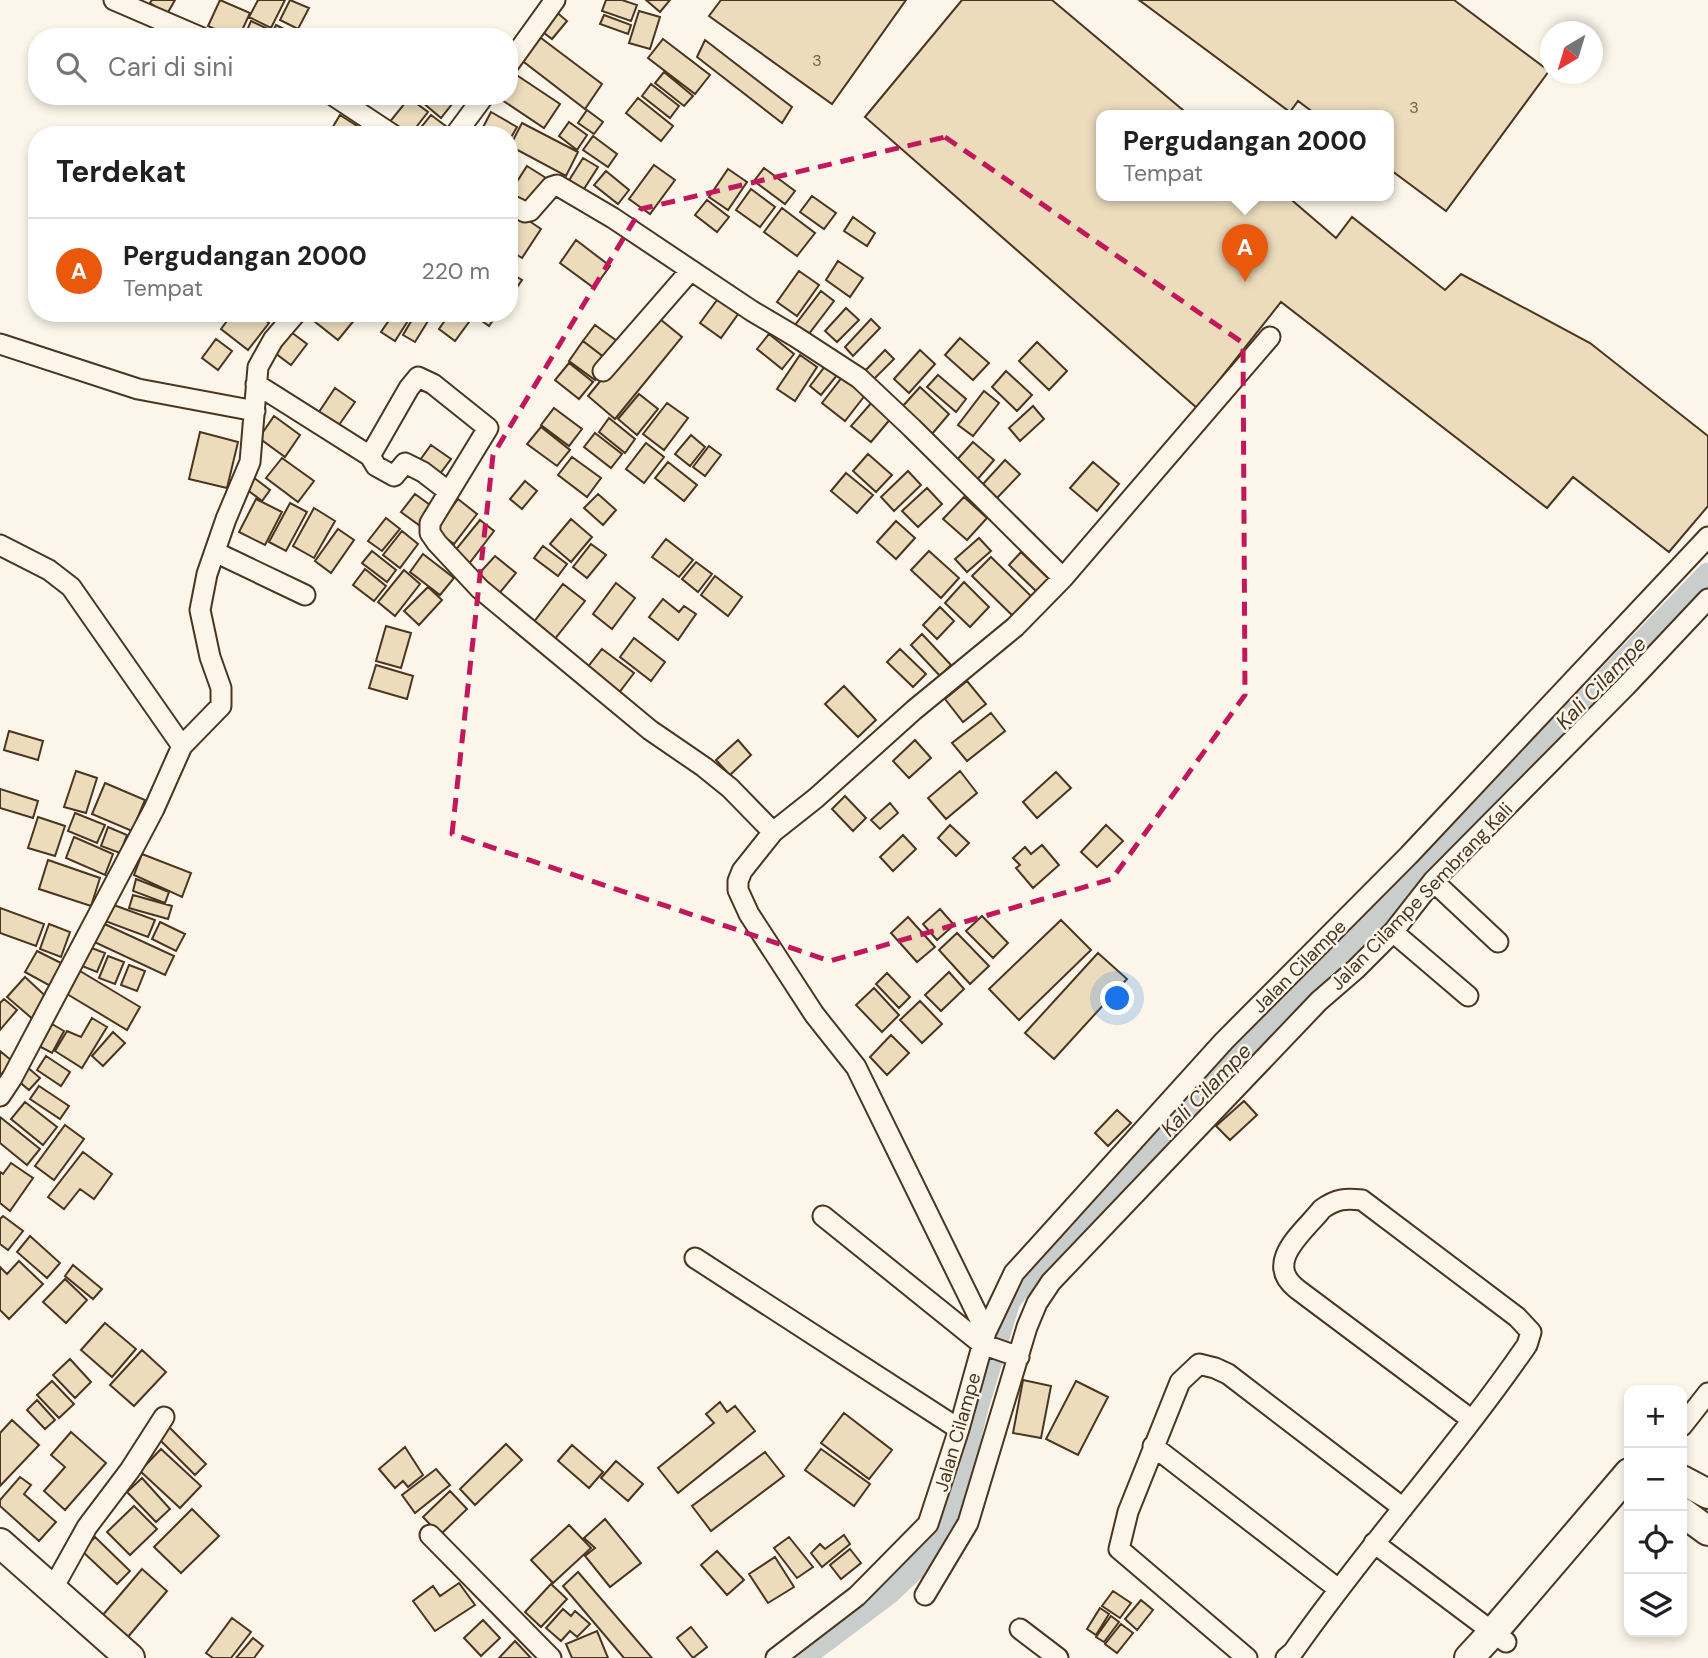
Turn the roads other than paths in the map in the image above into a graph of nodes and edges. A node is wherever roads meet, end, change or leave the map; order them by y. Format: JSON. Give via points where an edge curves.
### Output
{"nodes":[{"id":1,"x":114,"y":0,"type":"edge"},
{"id":2,"x":555,"y":0,"type":"edge"},
{"id":3,"x":180,"y":28,"type":"edge"},
{"id":4,"x":518,"y":51,"type":"edge"},
{"id":5,"x":348,"y":105,"type":"edge"},
{"id":6,"x":477,"y":105,"type":"edge"},
{"id":7,"x":379,"y":126,"type":"edge"},
{"id":8,"x":462,"y":126,"type":"edge"},
{"id":9,"x":518,"y":209,"type":"edge"},
{"id":10,"x":691,"y":270,"type":"junction"},
{"id":11,"x":288,"y":322,"type":"edge"},
{"id":12,"x":1270,"y":337,"type":"dead end"},
{"id":13,"x":0,"y":344,"type":"edge"},
{"id":14,"x":603,"y":371,"type":"dead end"},
{"id":15,"x":256,"y":384,"type":"junction"},
{"id":16,"x":255,"y":411,"type":"junction"},
{"id":17,"x":370,"y":456,"type":"junction"},
{"id":18,"x":449,"y":492,"type":"junction"},
{"id":19,"x":1708,"y":537,"type":"edge"},
{"id":20,"x":0,"y":545,"type":"edge"},
{"id":21,"x":215,"y":552,"type":"junction"},
{"id":22,"x":1063,"y":578,"type":"junction"},
{"id":23,"x":304,"y":595,"type":"dead end"},
{"id":24,"x":1708,"y":599,"type":"edge"},
{"id":25,"x":183,"y":746,"type":"junction"},
{"id":26,"x":773,"y":832,"type":"junction"},
{"id":27,"x":1433,"y":881,"type":"junction"},
{"id":28,"x":1393,"y":932,"type":"junction"},
{"id":29,"x":1498,"y":942,"type":"dead end"},
{"id":30,"x":1468,"y":996,"type":"dead end"},
{"id":31,"x":0,"y":1096,"type":"edge"},
{"id":32,"x":823,"y":1216,"type":"dead end"},
{"id":33,"x":695,"y":1258,"type":"dead end"},
{"id":34,"x":984,"y":1338,"type":"junction"},
{"id":35,"x":1019,"y":1357,"type":"junction"},
{"id":36,"x":1708,"y":1393,"type":"edge"},
{"id":37,"x":164,"y":1417,"type":"dead end"},
{"id":38,"x":1472,"y":1420,"type":"junction"},
{"id":39,"x":1687,"y":1420,"type":"edge"},
{"id":40,"x":959,"y":1429,"type":"junction"},
{"id":41,"x":1153,"y":1446,"type":"junction"},
{"id":42,"x":1624,"y":1480,"type":"edge"},
{"id":43,"x":1687,"y":1483,"type":"edge"},
{"id":44,"x":1708,"y":1494,"type":"edge"},
{"id":45,"x":1624,"y":1506,"type":"edge"},
{"id":46,"x":1402,"y":1508,"type":"junction"},
{"id":47,"x":1687,"y":1516,"type":"edge"},
{"id":48,"x":1708,"y":1531,"type":"edge"},
{"id":49,"x":430,"y":1535,"type":"dead end"},
{"id":50,"x":0,"y":1543,"type":"edge"},
{"id":51,"x":1374,"y":1543,"type":"junction"},
{"id":52,"x":53,"y":1588,"type":"junction"},
{"id":53,"x":1337,"y":1588,"type":"junction"},
{"id":54,"x":925,"y":1595,"type":"dead end"},
{"id":55,"x":1020,"y":1629,"type":"dead end"},
{"id":56,"x":1498,"y":1644,"type":"edge"},
{"id":57,"x":130,"y":1658,"type":"edge"},
{"id":58,"x":551,"y":1658,"type":"edge"},
{"id":59,"x":776,"y":1658,"type":"edge"},
{"id":60,"x":1058,"y":1658,"type":"edge"},
{"id":61,"x":1247,"y":1658,"type":"edge"},
{"id":62,"x":1286,"y":1658,"type":"edge"},
{"id":63,"x":1469,"y":1658,"type":"edge"}],
"edges":[{"from":1,"to":3,"type":"street"},
{"from":2,"to":4,"type":"street"},
{"from":5,"to":7,"type":"street"},
{"from":6,"to":8,"type":"street"},
{"from":9,"to":10,"type":"street","via":[[530,211],[557,185]]},
{"from":10,"to":14,"type":"street"},
{"from":10,"to":22,"type":"street","via":[[859,378]]},
{"from":11,"to":15,"type":"street","via":[[258,367]]},
{"from":12,"to":22,"type":"street"},
{"from":13,"to":16,"type":"street","via":[[138,389]]},
{"from":15,"to":16,"type":"street"},
{"from":15,"to":17,"type":"street"},
{"from":16,"to":21,"type":"street","via":[[250,462]]},
{"from":17,"to":18,"type":"street","via":[[376,466],[394,476],[405,463]]},
{"from":17,"to":18,"type":"street","via":[[418,377],[488,428]]},
{"from":18,"to":26,"type":"street","via":[[430,523],[430,533],[480,589],[650,730],[704,767]]},
{"from":19,"to":34,"type":"street","name":"Jalan Cilampe","via":[[1409,855],[1224,1041],[1063,1217],[1014,1273]]},
{"from":20,"to":25,"type":"street","via":[[71,587]]},
{"from":21,"to":23,"type":"street"},
{"from":21,"to":25,"type":"street","via":[[200,610],[221,688],[221,706]]},
{"from":22,"to":26,"type":"street","via":[[1015,627]]},
{"from":24,"to":27,"type":"street","name":"Jalan Cilampe Sembrang Kali"},
{"from":25,"to":31,"type":"street"},
{"from":26,"to":34,"type":"street","via":[[742,871],[738,890],[814,1014],[856,1067]]},
{"from":27,"to":28,"type":"street","name":"Jalan Cilampe Sembrang Kali"},
{"from":27,"to":29,"type":"street"},
{"from":28,"to":30,"type":"street"},
{"from":28,"to":35,"type":"street","name":"Jalan Cilampe Sembrang Kali","via":[[1319,1001],[1051,1282],[1037,1303]]},
{"from":32,"to":34,"type":"street"},
{"from":33,"to":40,"type":"street"},
{"from":34,"to":35,"type":"street"},
{"from":34,"to":40,"type":"street","name":"Jalan Cilampe"},
{"from":35,"to":54,"type":"street","name":"Jalan Cilampe Sembrang Kali","via":[[968,1523]]},
{"from":36,"to":39,"type":"street"},
{"from":37,"to":52,"type":"street","via":[[87,1527]]},
{"from":38,"to":38,"type":"street","via":[[1285,1277],[1285,1254],[1329,1203],[1362,1199],[1528,1326],[1527,1345]]},
{"from":38,"to":46,"type":"street"},
{"from":40,"to":59,"type":"street","name":"Jalan Cilampe","via":[[934,1511],[921,1533],[857,1596]]},
{"from":41,"to":46,"type":"street","via":[[1180,1382],[1199,1364],[1245,1386]]},
{"from":41,"to":53,"type":"street"},
{"from":41,"to":61,"type":"street","via":[[1119,1549]]},
{"from":42,"to":56,"type":"street"},
{"from":43,"to":44,"type":"street"},
{"from":45,"to":56,"type":"street"},
{"from":46,"to":51,"type":"street"},
{"from":47,"to":48,"type":"street"},
{"from":49,"to":58,"type":"street"},
{"from":50,"to":52,"type":"street"},
{"from":51,"to":53,"type":"street"},
{"from":51,"to":56,"type":"street"},
{"from":52,"to":57,"type":"street"},
{"from":53,"to":62,"type":"street"},
{"from":55,"to":60,"type":"street"},
{"from":56,"to":63,"type":"street"}]}
